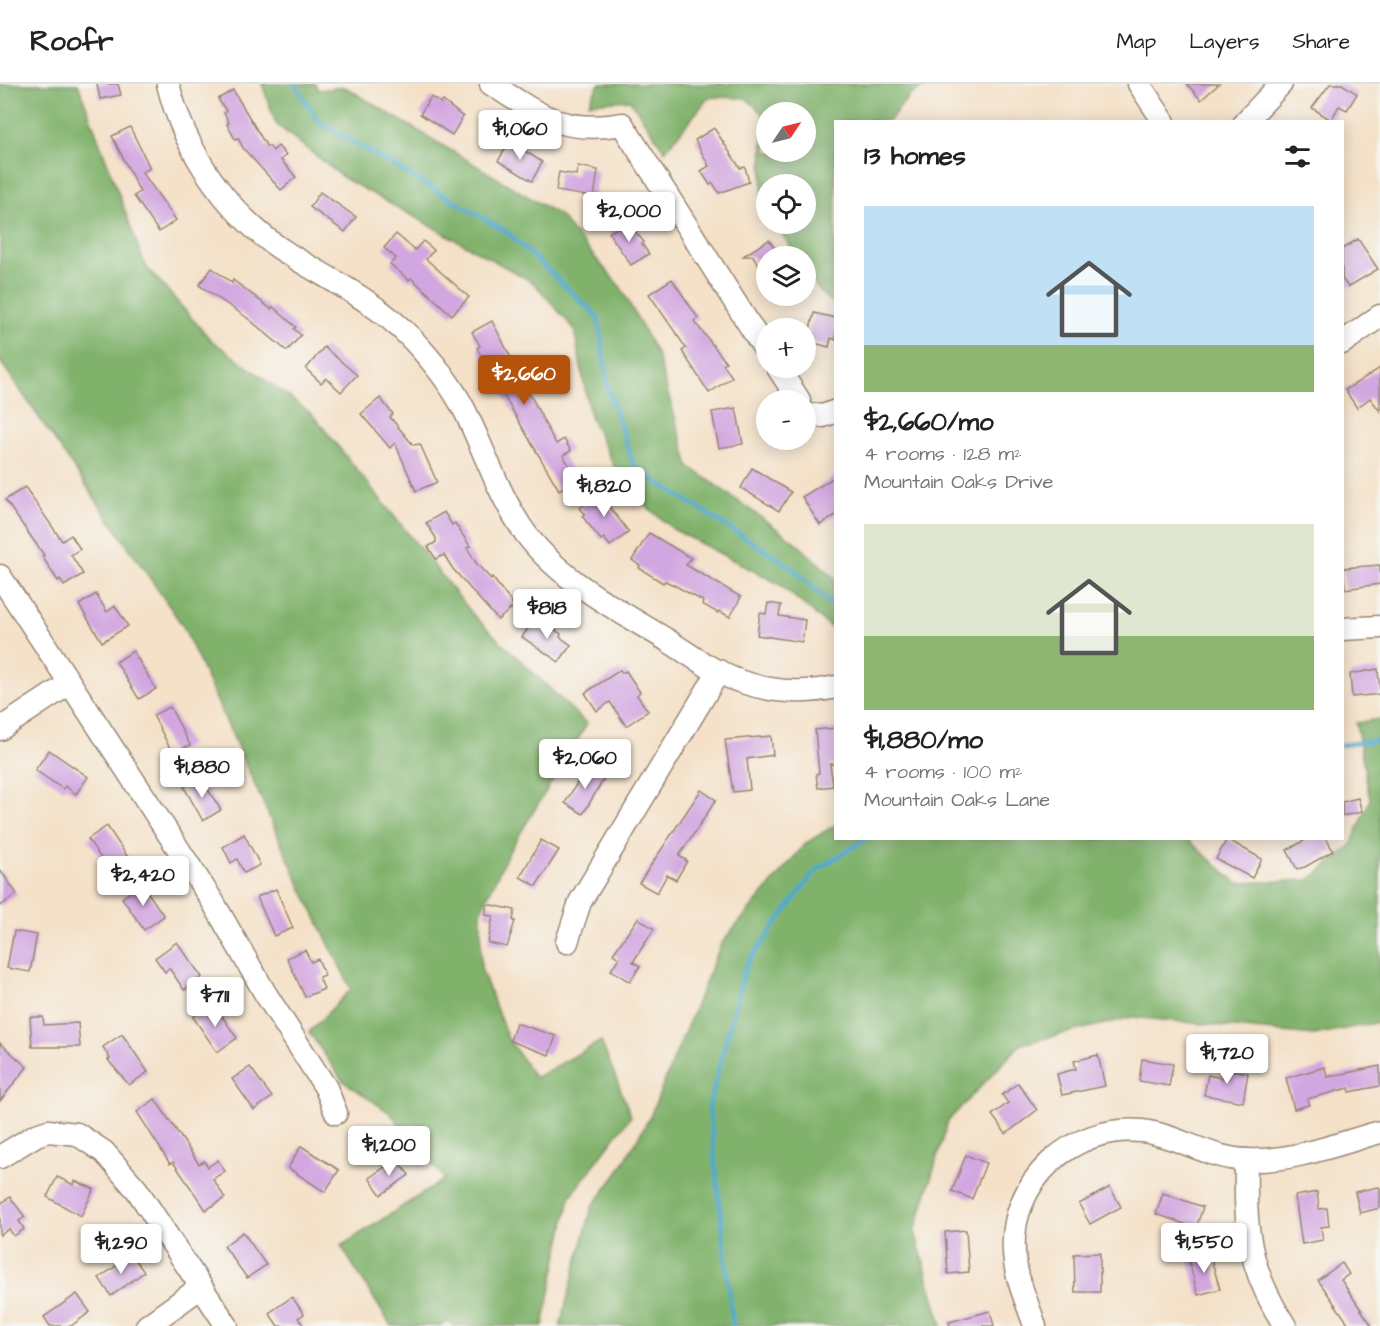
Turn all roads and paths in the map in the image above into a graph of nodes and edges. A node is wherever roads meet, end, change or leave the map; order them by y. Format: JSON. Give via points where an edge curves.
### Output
{"nodes":[{"id":1,"x":168,"y":84,"type":"edge"},
{"id":2,"x":491,"y":84,"type":"edge"},
{"id":3,"x":1139,"y":84,"type":"edge"},
{"id":4,"x":1281,"y":84,"type":"edge"},
{"id":5,"x":1163,"y":120,"type":"edge"},
{"id":6,"x":1247,"y":120,"type":"edge"},
{"id":7,"x":1380,"y":316,"type":"edge"},
{"id":8,"x":756,"y":335,"type":"edge"},
{"id":9,"x":1344,"y":342,"type":"edge"},
{"id":10,"x":786,"y":378,"type":"edge"},
{"id":11,"x":795,"y":390,"type":"edge"},
{"id":12,"x":0,"y":576,"type":"edge"},
{"id":13,"x":1380,"y":627,"type":"edge"},
{"id":14,"x":1344,"y":629,"type":"edge"},
{"id":15,"x":719,"y":671,"type":"junction"},
{"id":16,"x":70,"y":683,"type":"junction"},
{"id":17,"x":834,"y":687,"type":"edge"},
{"id":18,"x":0,"y":729,"type":"edge"},
{"id":19,"x":567,"y":942,"type":"dead end"},
{"id":20,"x":336,"y":1113,"type":"dead end"},
{"id":21,"x":1380,"y":1132,"type":"edge"},
{"id":22,"x":0,"y":1157,"type":"edge"},
{"id":23,"x":1246,"y":1160,"type":"junction"},
{"id":24,"x":201,"y":1287,"type":"junction"},
{"id":25,"x":147,"y":1326,"type":"edge"},
{"id":26,"x":227,"y":1326,"type":"edge"},
{"id":27,"x":1035,"y":1326,"type":"edge"},
{"id":28,"x":1285,"y":1326,"type":"edge"}],
"edges":[{"from":1,"to":15,"type":"street","via":[[184,132],[200,162],[240,214],[289,254],[370,302],[426,355],[464,410],[502,495],[522,528],[546,556],[594,595]]},
{"from":2,"to":8,"type":"street","via":[[546,118],[572,127],[622,124]]},
{"from":3,"to":5,"type":"street"},
{"from":4,"to":6,"type":"street"},
{"from":7,"to":9,"type":"street"},
{"from":10,"to":11,"type":"street"},
{"from":12,"to":16,"type":"street"},
{"from":13,"to":14,"type":"street"},
{"from":15,"to":17,"type":"street","via":[[767,689],[804,692]]},
{"from":15,"to":19,"type":"street","via":[[580,902]]},
{"from":16,"to":18,"type":"street"},
{"from":16,"to":20,"type":"street","via":[[213,902],[326,1088]]},
{"from":21,"to":23,"type":"street","via":[[1282,1158]]},
{"from":22,"to":24,"type":"street","via":[[48,1131],[77,1134],[89,1141],[119,1166]]},
{"from":23,"to":27,"type":"street","via":[[1142,1131],[1099,1134],[1066,1148],[1032,1185],[1020,1207],[1015,1228],[1016,1272]]},
{"from":23,"to":28,"type":"street","via":[[1248,1240],[1261,1285]]},
{"from":24,"to":25,"type":"street"},
{"from":24,"to":26,"type":"street"}]}
